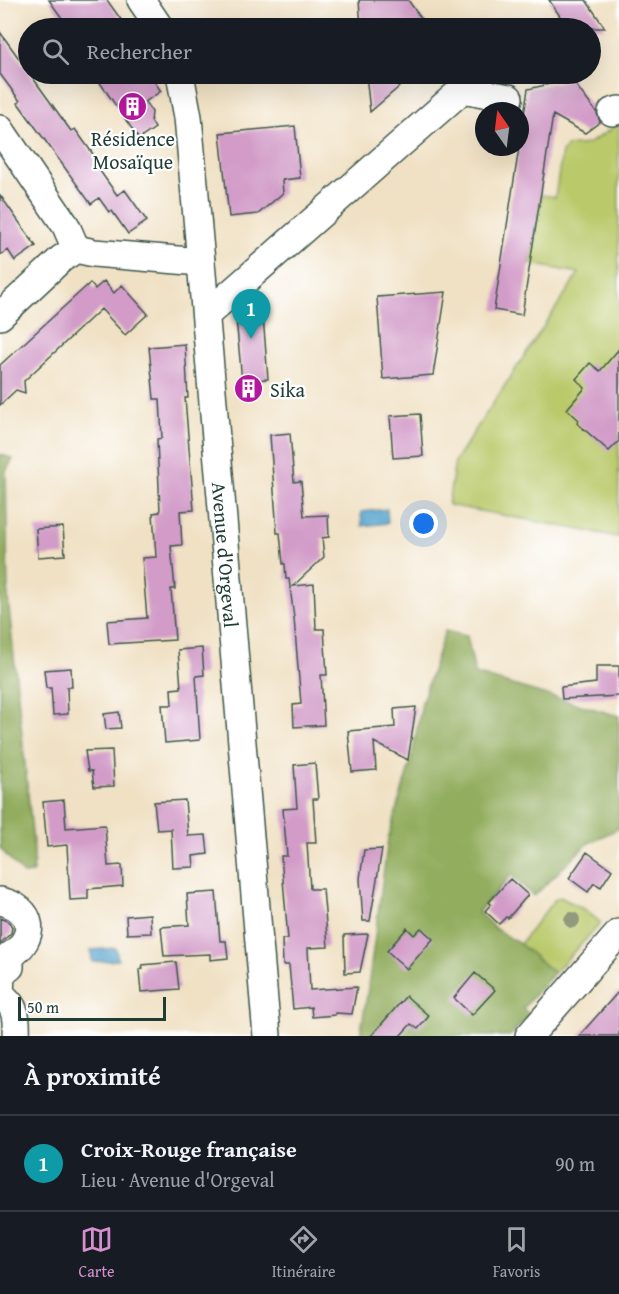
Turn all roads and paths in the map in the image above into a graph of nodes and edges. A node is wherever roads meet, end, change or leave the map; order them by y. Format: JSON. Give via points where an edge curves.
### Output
{"nodes":[{"id":1,"x":141,"y":0,"type":"edge"},
{"id":2,"x":153,"y":18,"type":"edge"},
{"id":3,"x":182,"y":84,"type":"edge"},
{"id":4,"x":509,"y":98,"type":"dead end"},
{"id":5,"x":0,"y":129,"type":"edge"},
{"id":6,"x":76,"y":249,"type":"junction"},
{"id":7,"x":201,"y":262,"type":"junction"},
{"id":8,"x":206,"y":315,"type":"junction"},
{"id":9,"x":0,"y":316,"type":"edge"},
{"id":10,"x":0,"y":901,"type":"edge"},
{"id":11,"x":619,"y":933,"type":"edge"},
{"id":12,"x":16,"y":1036,"type":"edge"},
{"id":13,"x":267,"y":1036,"type":"edge"},
{"id":14,"x":529,"y":1036,"type":"edge"}],
"edges":[{"from":1,"to":2,"type":"street"},
{"from":3,"to":7,"type":"street","name":"Avenue d'Orgeval"},
{"from":4,"to":8,"type":"street","via":[[463,89]]},
{"from":5,"to":6,"type":"street","via":[[66,226]]},
{"from":6,"to":7,"type":"street"},
{"from":6,"to":9,"type":"street"},
{"from":7,"to":8,"type":"street","name":"Avenue d'Orgeval"},
{"from":8,"to":13,"type":"street","name":"Avenue d'Orgeval"},
{"from":10,"to":12,"type":"street","via":[[17,907],[27,918],[29,929],[21,948],[10,956],[10,968],[1,974],[0,994],[13,1007]]},
{"from":11,"to":14,"type":"street"}]}
